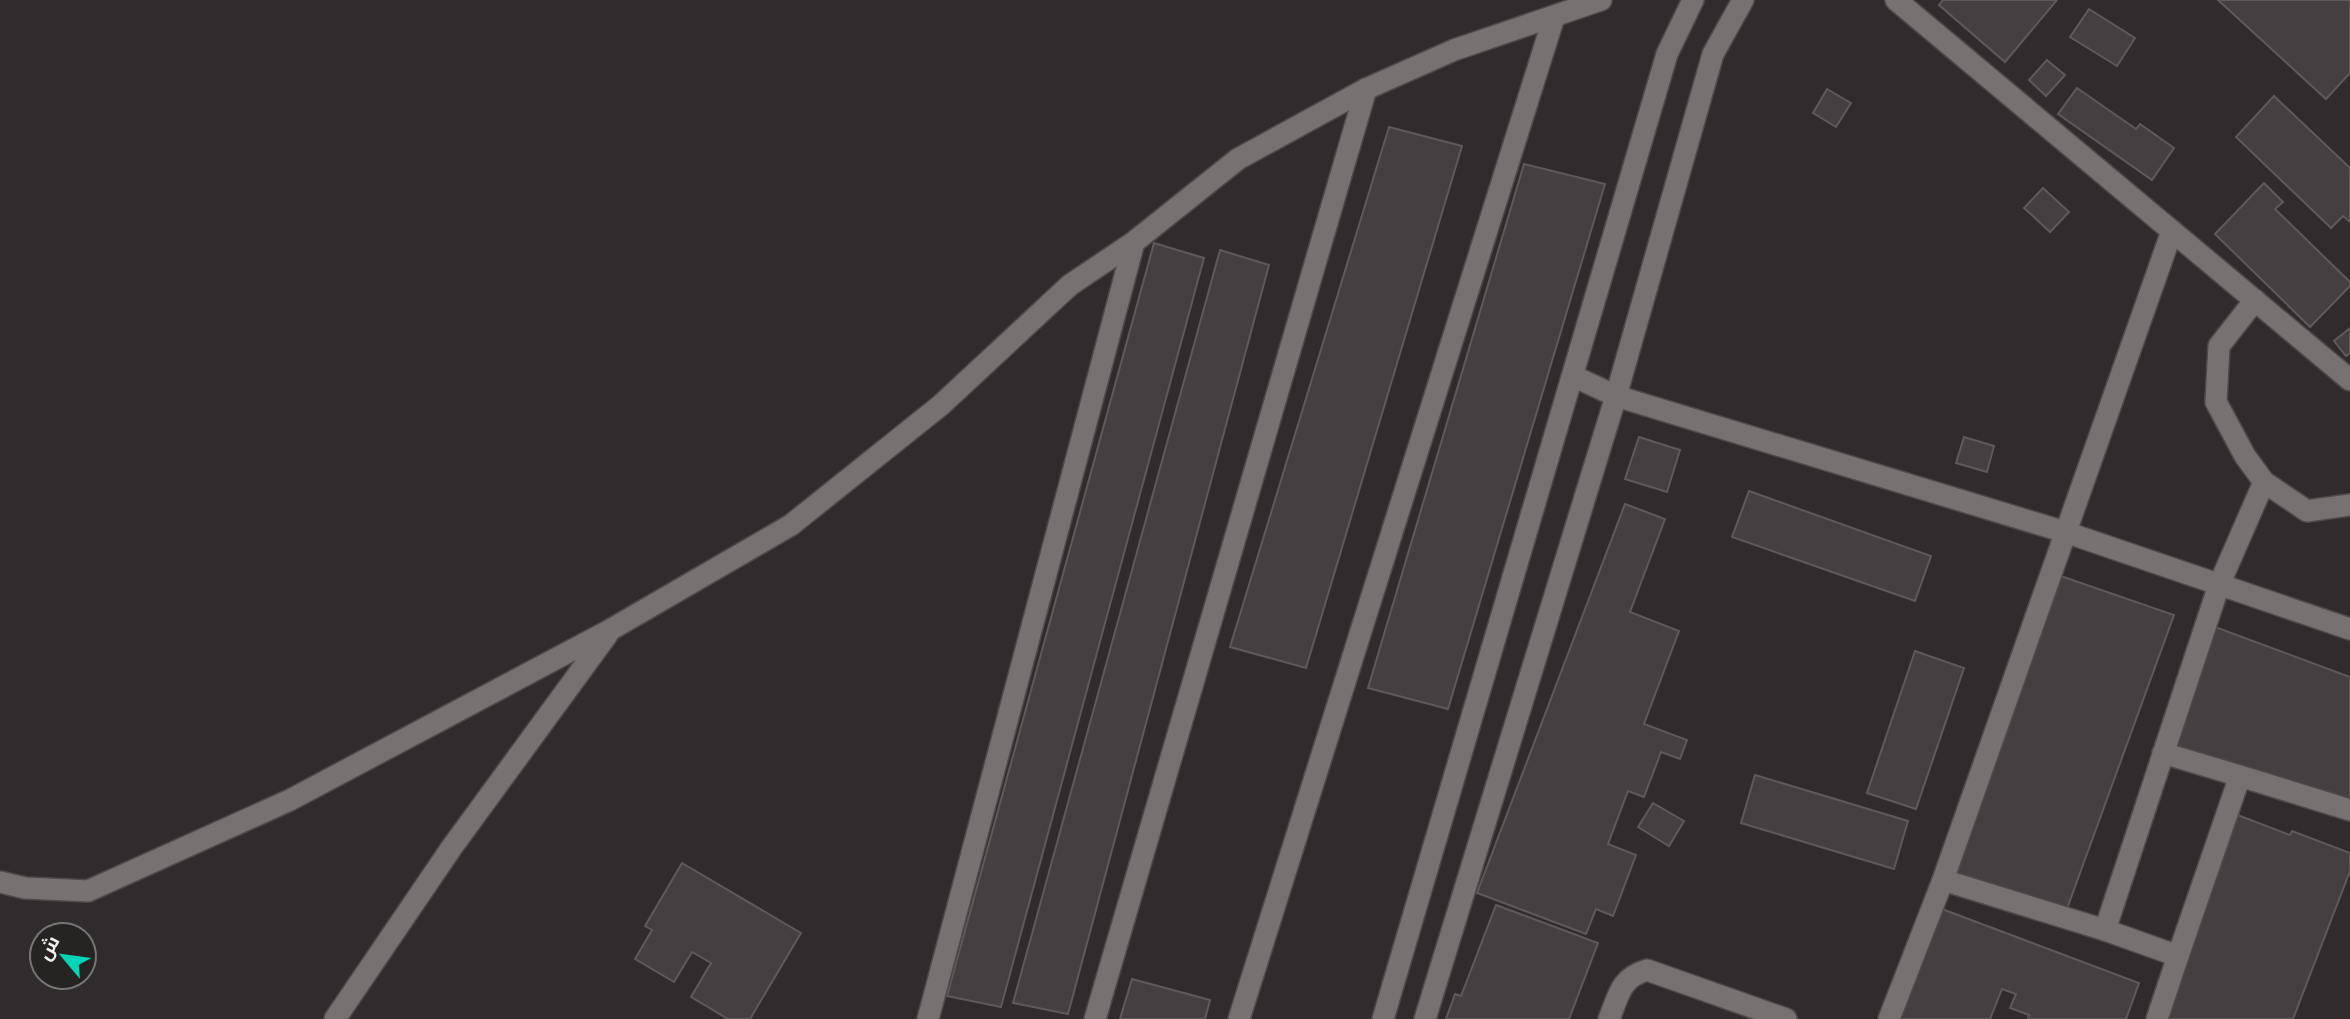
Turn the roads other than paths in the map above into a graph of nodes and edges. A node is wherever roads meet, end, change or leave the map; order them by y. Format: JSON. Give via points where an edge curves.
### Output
{"nodes":[{"id":1,"x":1601,"y":0,"type":"edge"},
{"id":2,"x":1693,"y":0,"type":"edge"},
{"id":3,"x":1743,"y":0,"type":"edge"},
{"id":4,"x":1896,"y":0,"type":"edge"},
{"id":5,"x":1554,"y":17,"type":"junction"},
{"id":6,"x":1366,"y":89,"type":"junction"},
{"id":7,"x":2172,"y":231,"type":"junction"},
{"id":8,"x":1134,"y":242,"type":"junction"},
{"id":9,"x":2255,"y":300,"type":"junction"},
{"id":10,"x":1573,"y":376,"type":"junction"},
{"id":11,"x":2350,"y":380,"type":"edge"},
{"id":12,"x":1616,"y":396,"type":"junction"},
{"id":13,"x":2264,"y":482,"type":"junction"},
{"id":14,"x":2350,"y":505,"type":"edge"},
{"id":15,"x":2065,"y":533,"type":"junction"},
{"id":16,"x":2219,"y":585,"type":"junction"},
{"id":17,"x":2350,"y":629,"type":"edge"},
{"id":18,"x":610,"y":630,"type":"junction"},
{"id":19,"x":2163,"y":753,"type":"junction"},
{"id":20,"x":2240,"y":776,"type":"junction"},
{"id":21,"x":2350,"y":810,"type":"edge"},
{"id":22,"x":1943,"y":880,"type":"junction"},
{"id":23,"x":0,"y":882,"type":"edge"},
{"id":24,"x":2105,"y":930,"type":"junction"},
{"id":25,"x":2178,"y":956,"type":"junction"},
{"id":26,"x":335,"y":1019,"type":"edge"},
{"id":27,"x":928,"y":1019,"type":"edge"},
{"id":28,"x":1095,"y":1019,"type":"edge"},
{"id":29,"x":1239,"y":1019,"type":"edge"},
{"id":30,"x":1383,"y":1019,"type":"edge"},
{"id":31,"x":1425,"y":1019,"type":"edge"},
{"id":32,"x":1609,"y":1019,"type":"edge"},
{"id":33,"x":1786,"y":1019,"type":"edge"},
{"id":34,"x":1889,"y":1019,"type":"edge"},
{"id":35,"x":2157,"y":1019,"type":"edge"}],
"edges":[{"from":1,"to":5,"type":"street"},
{"from":2,"to":10,"type":"street","via":[[1667,54]]},
{"from":3,"to":12,"type":"street","via":[[1713,54]]},
{"from":4,"to":7,"type":"street"},
{"from":5,"to":6,"type":"street","via":[[1454,50]]},
{"from":5,"to":29,"type":"street"},
{"from":6,"to":8,"type":"street","via":[[1238,159]]},
{"from":6,"to":28,"type":"street"},
{"from":7,"to":9,"type":"street"},
{"from":7,"to":15,"type":"street"},
{"from":8,"to":18,"type":"street","via":[[1070,285],[941,405],[791,525]]},
{"from":8,"to":27,"type":"street"},
{"from":9,"to":11,"type":"street"},
{"from":9,"to":13,"type":"street","via":[[2219,346],[2216,402]]},
{"from":10,"to":12,"type":"street"},
{"from":10,"to":30,"type":"street"},
{"from":12,"to":15,"type":"street"},
{"from":12,"to":31,"type":"street"},
{"from":13,"to":14,"type":"street","via":[[2307,511]]},
{"from":13,"to":16,"type":"street"},
{"from":15,"to":16,"type":"street"},
{"from":15,"to":22,"type":"street"},
{"from":16,"to":17,"type":"street"},
{"from":16,"to":19,"type":"street"},
{"from":18,"to":23,"type":"street","via":[[290,800],[89,891]]},
{"from":18,"to":26,"type":"street","via":[[452,847]]},
{"from":19,"to":20,"type":"street"},
{"from":19,"to":24,"type":"street"},
{"from":20,"to":21,"type":"street"},
{"from":20,"to":25,"type":"street"},
{"from":22,"to":24,"type":"street"},
{"from":22,"to":34,"type":"street"},
{"from":24,"to":25,"type":"street"},
{"from":25,"to":35,"type":"street"},
{"from":32,"to":33,"type":"street","via":[[1623,985],[1632,975],[1647,970]]}]}
